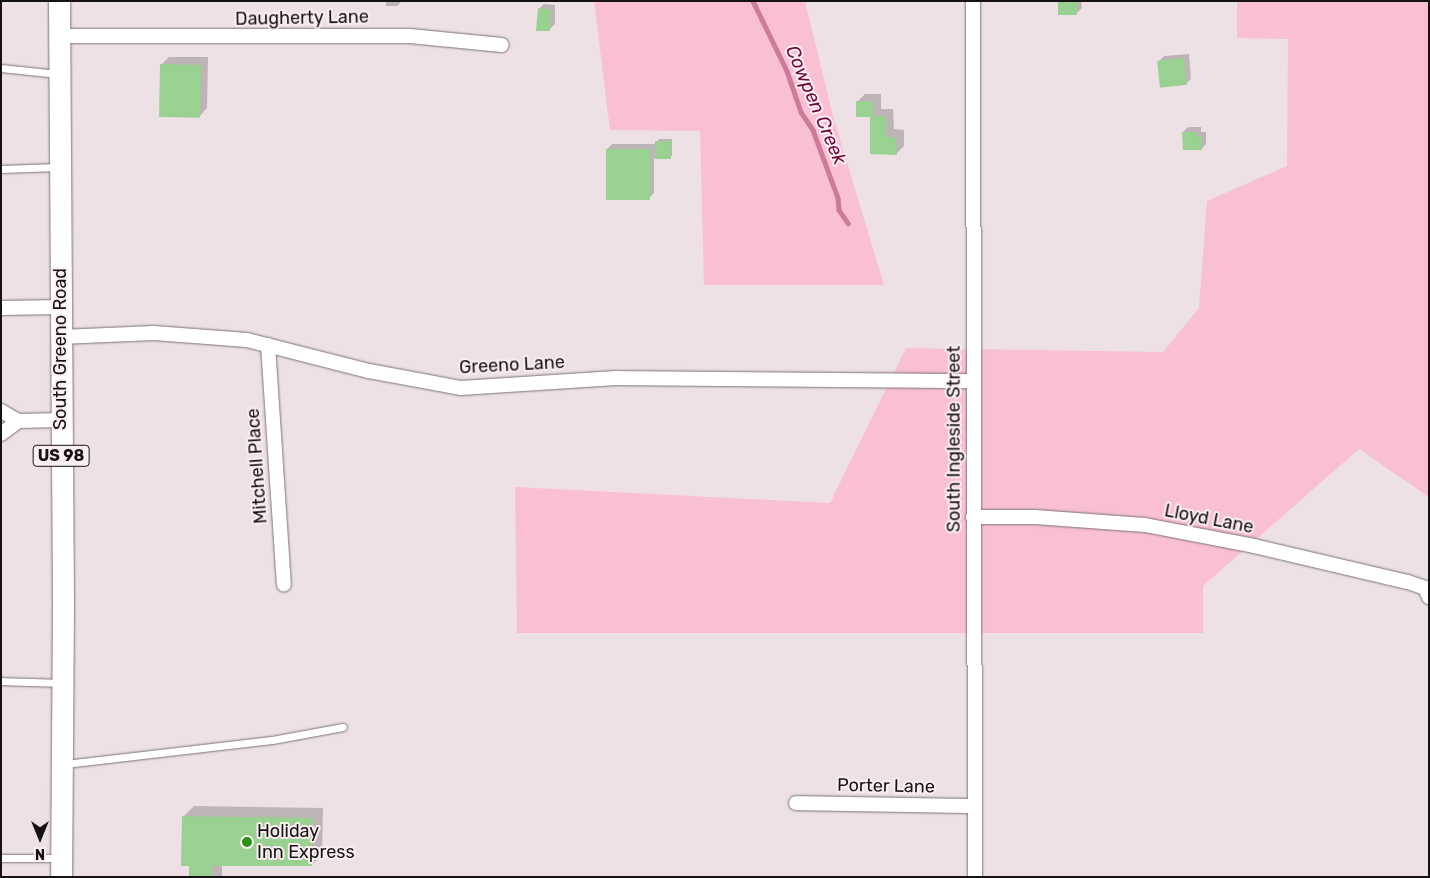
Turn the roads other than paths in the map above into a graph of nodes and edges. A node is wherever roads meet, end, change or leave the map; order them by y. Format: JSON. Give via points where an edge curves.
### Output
{"nodes":[{"id":1,"x":59,"y":1,"type":"edge"},
{"id":2,"x":973,"y":1,"type":"edge"},
{"id":3,"x":59,"y":36,"type":"junction"},
{"id":4,"x":502,"y":45,"type":"dead end"},
{"id":5,"x":1,"y":68,"type":"edge"},
{"id":6,"x":59,"y":74,"type":"junction"},
{"id":7,"x":60,"y":166,"type":"junction"},
{"id":8,"x":1,"y":169,"type":"edge"},
{"id":9,"x":1,"y":308,"type":"edge"},
{"id":10,"x":60,"y":308,"type":"junction"},
{"id":11,"x":60,"y":337,"type":"junction"},
{"id":12,"x":268,"y":345,"type":"junction"},
{"id":13,"x":972,"y":381,"type":"junction"},
{"id":14,"x":1,"y":411,"type":"edge"},
{"id":15,"x":61,"y":420,"type":"junction"},
{"id":16,"x":18,"y":421,"type":"junction"},
{"id":17,"x":1,"y":434,"type":"edge"},
{"id":18,"x":973,"y":517,"type":"junction"},
{"id":19,"x":284,"y":584,"type":"dead end"},
{"id":20,"x":1429,"y":597,"type":"edge"},
{"id":21,"x":1,"y":681,"type":"edge"},
{"id":22,"x":62,"y":683,"type":"junction"},
{"id":23,"x":343,"y":727,"type":"dead end"},
{"id":24,"x":62,"y":765,"type":"junction"},
{"id":25,"x":796,"y":803,"type":"dead end"},
{"id":26,"x":975,"y":806,"type":"junction"},
{"id":27,"x":1,"y":858,"type":"edge"},
{"id":28,"x":61,"y":867,"type":"edge"},
{"id":29,"x":975,"y":877,"type":"edge"}],
"edges":[{"from":1,"to":3,"type":"main road","name":"South Greeno Road","number":"US 98"},
{"from":2,"to":13,"type":"street","name":"South Ingleside Street"},
{"from":3,"to":4,"type":"street","name":"Daugherty Lane","via":[[410,36]]},
{"from":3,"to":6,"type":"main road","name":"South Greeno Road","number":"US 98"},
{"from":5,"to":6,"type":"lane"},
{"from":6,"to":7,"type":"main road","name":"South Greeno Road","number":"US 98"},
{"from":7,"to":8,"type":"lane"},
{"from":7,"to":10,"type":"main road","name":"South Greeno Road","number":"US 98"},
{"from":9,"to":10,"type":"street"},
{"from":10,"to":11,"type":"main road","name":"South Greeno Road","number":"US 98"},
{"from":11,"to":12,"type":"street","name":"Greeno Lane","via":[[186,334]]},
{"from":11,"to":15,"type":"main road","name":"South Greeno Road","number":"US 98"},
{"from":12,"to":13,"type":"street","name":"Greeno Lane","via":[[369,371],[461,388],[616,378]]},
{"from":12,"to":19,"type":"street","name":"Mitchell Place"},
{"from":13,"to":18,"type":"street","name":"South Ingleside Street"},
{"from":14,"to":16,"type":"street"},
{"from":15,"to":16,"type":"street"},
{"from":15,"to":22,"type":"main road","name":"South Greeno Road","number":"US 98"},
{"from":16,"to":17,"type":"street"},
{"from":18,"to":20,"type":"street","name":"Lloyd Lane","via":[[1145,526],[1254,546],[1408,582],[1424,588]]},
{"from":18,"to":26,"type":"street","name":"South Ingleside Street"},
{"from":21,"to":22,"type":"lane"},
{"from":22,"to":24,"type":"main road","name":"South Greeno Road","number":"US 98"},
{"from":23,"to":24,"type":"lane","via":[[272,740]]},
{"from":24,"to":28,"type":"main road","name":"South Greeno Road","number":"US 98"},
{"from":25,"to":26,"type":"street","name":"Porter Lane"},
{"from":26,"to":29,"type":"street","name":"South Ingleside Street"},
{"from":27,"to":28,"type":"lane"}]}
